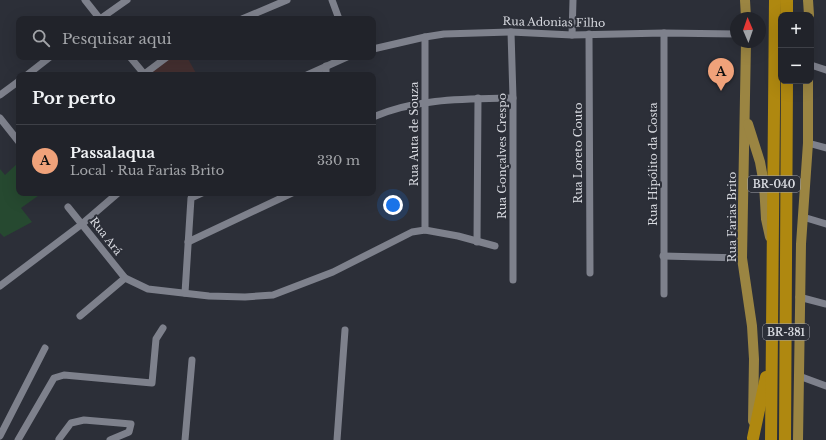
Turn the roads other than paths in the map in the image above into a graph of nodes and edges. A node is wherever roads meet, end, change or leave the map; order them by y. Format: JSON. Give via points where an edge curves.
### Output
{"nodes":[{"id":1,"x":85,"y":0,"type":"edge"},
{"id":2,"x":127,"y":0,"type":"edge"},
{"id":3,"x":287,"y":0,"type":"edge"},
{"id":4,"x":332,"y":0,"type":"edge"},
{"id":5,"x":573,"y":0,"type":"edge"},
{"id":6,"x":745,"y":0,"type":"edge"},
{"id":7,"x":808,"y":0,"type":"edge"},
{"id":8,"x":782,"y":6,"type":"edge"},
{"id":9,"x":746,"y":12,"type":"edge"},
{"id":10,"x":809,"y":12,"type":"edge"},
{"id":11,"x":98,"y":16,"type":"edge"},
{"id":12,"x":104,"y":16,"type":"edge"},
{"id":13,"x":249,"y":16,"type":"edge"},
{"id":14,"x":338,"y":16,"type":"edge"},
{"id":15,"x":511,"y":32,"type":"junction"},
{"id":16,"x":664,"y":33,"type":"junction"},
{"id":17,"x":589,"y":34,"type":"junction"},
{"id":18,"x":730,"y":34,"type":"edge"},
{"id":19,"x":572,"y":35,"type":"junction"},
{"id":20,"x":424,"y":37,"type":"junction"},
{"id":21,"x":376,"y":48,"type":"edge"},
{"id":22,"x":746,"y":48,"type":"edge"},
{"id":23,"x":46,"y":60,"type":"edge"},
{"id":24,"x":132,"y":60,"type":"edge"},
{"id":25,"x":163,"y":60,"type":"edge"},
{"id":26,"x":340,"y":60,"type":"edge"},
{"id":27,"x":326,"y":66,"type":"junction"},
{"id":28,"x":814,"y":66,"type":"edge"},
{"id":29,"x":826,"y":70,"type":"edge"},
{"id":30,"x":31,"y":72,"type":"edge"},
{"id":31,"x":142,"y":72,"type":"edge"},
{"id":32,"x":148,"y":72,"type":"edge"},
{"id":33,"x":313,"y":72,"type":"edge"},
{"id":34,"x":326,"y":72,"type":"edge"},
{"id":35,"x":16,"y":83,"type":"edge"},
{"id":36,"x":787,"y":84,"type":"edge"},
{"id":37,"x":808,"y":84,"type":"edge"},
{"id":38,"x":0,"y":95,"type":"edge"},
{"id":39,"x":478,"y":98,"type":"junction"},
{"id":40,"x":513,"y":98,"type":"junction"},
{"id":41,"x":425,"y":103,"type":"junction"},
{"id":42,"x":745,"y":108,"type":"junction"},
{"id":43,"x":376,"y":116,"type":"edge"},
{"id":44,"x":0,"y":118,"type":"edge"},
{"id":45,"x":16,"y":138,"type":"edge"},
{"id":46,"x":808,"y":142,"type":"junction"},
{"id":47,"x":826,"y":148,"type":"edge"},
{"id":48,"x":115,"y":196,"type":"edge"},
{"id":49,"x":195,"y":196,"type":"edge"},
{"id":50,"x":286,"y":196,"type":"edge"},
{"id":51,"x":68,"y":207,"type":"dead end"},
{"id":52,"x":803,"y":217,"type":"junction"},
{"id":53,"x":82,"y":224,"type":"junction"},
{"id":54,"x":826,"y":224,"type":"edge"},
{"id":55,"x":786,"y":225,"type":"joint"},
{"id":56,"x":425,"y":230,"type":"junction"},
{"id":57,"x":188,"y":242,"type":"junction"},
{"id":58,"x":477,"y":242,"type":"junction"},
{"id":59,"x":495,"y":246,"type":"dead end"},
{"id":60,"x":773,"y":246,"type":"junction"},
{"id":61,"x":663,"y":256,"type":"junction"},
{"id":62,"x":742,"y":258,"type":"junction"},
{"id":63,"x":590,"y":272,"type":"dead end"},
{"id":64,"x":125,"y":278,"type":"junction"},
{"id":65,"x":513,"y":280,"type":"dead end"},
{"id":66,"x":0,"y":286,"type":"edge"},
{"id":67,"x":185,"y":293,"type":"junction"},
{"id":68,"x":664,"y":294,"type":"dead end"},
{"id":69,"x":800,"y":297,"type":"junction"},
{"id":70,"x":826,"y":304,"type":"edge"},
{"id":71,"x":80,"y":316,"type":"dead end"},
{"id":72,"x":163,"y":328,"type":"dead end"},
{"id":73,"x":345,"y":330,"type":"dead end"},
{"id":74,"x":45,"y":348,"type":"dead end"},
{"id":75,"x":772,"y":352,"type":"junction"},
{"id":76,"x":192,"y":360,"type":"dead end"},
{"id":77,"x":798,"y":376,"type":"junction"},
{"id":78,"x":826,"y":386,"type":"edge"},
{"id":79,"x":0,"y":436,"type":"edge"},
{"id":80,"x":59,"y":439,"type":"edge"},
{"id":81,"x":753,"y":439,"type":"edge"},
{"id":82,"x":18,"y":440,"type":"edge"},
{"id":83,"x":110,"y":440,"type":"edge"},
{"id":84,"x":186,"y":440,"type":"edge"},
{"id":85,"x":337,"y":440,"type":"edge"},
{"id":86,"x":771,"y":440,"type":"edge"},
{"id":87,"x":785,"y":440,"type":"edge"},
{"id":88,"x":798,"y":440,"type":"edge"}],
"edges":[{"from":1,"to":11,"type":"street"},
{"from":2,"to":12,"type":"street"},
{"from":3,"to":13,"type":"street"},
{"from":4,"to":14,"type":"street"},
{"from":5,"to":19,"type":"street"},
{"from":6,"to":9,"type":"main road"},
{"from":7,"to":10,"type":"main road"},
{"from":8,"to":60,"type":"highway","number":"BR-040"},
{"from":15,"to":19,"type":"street","name":"Rua Adonias Filho"},
{"from":15,"to":20,"type":"street","name":"Rua Adonias Filho"},
{"from":15,"to":40,"type":"street","name":"Rua Gonçalves Crespo"},
{"from":16,"to":17,"type":"street","name":"Rua Adonias Filho"},
{"from":16,"to":18,"type":"street","name":"Rua Adonias Filho"},
{"from":16,"to":61,"type":"street","name":"Rua Hipólito da Costa"},
{"from":17,"to":19,"type":"street","name":"Rua Adonias Filho"},
{"from":17,"to":63,"type":"street","name":"Rua Loreto Couto"},
{"from":20,"to":21,"type":"street","name":"Rua Adonias Filho"},
{"from":20,"to":41,"type":"street","name":"Rua Auta de Souza"},
{"from":22,"to":42,"type":"main road","name":"Rua Farias Brito"},
{"from":23,"to":30,"type":"street"},
{"from":24,"to":31,"type":"street"},
{"from":25,"to":32,"type":"street"},
{"from":26,"to":27,"type":"street"},
{"from":27,"to":33,"type":"street"},
{"from":27,"to":34,"type":"street"},
{"from":28,"to":29,"type":"street"},
{"from":35,"to":38,"type":"street"},
{"from":36,"to":55,"type":"highway","number":"BR-040"},
{"from":37,"to":46,"type":"main road"},
{"from":39,"to":40,"type":"street"},
{"from":39,"to":41,"type":"street"},
{"from":39,"to":58,"type":"street"},
{"from":40,"to":65,"type":"street","name":"Rua Gonçalves Crespo"},
{"from":41,"to":43,"type":"street","via":[[385,111]]},
{"from":41,"to":56,"type":"street","name":"Rua Auta de Souza"},
{"from":42,"to":60,"type":"main road","via":[[764,184],[766,219]]},
{"from":42,"to":62,"type":"main road","name":"Rua Farias Brito"},
{"from":44,"to":45,"type":"street"},
{"from":46,"to":47,"type":"street"},
{"from":46,"to":52,"type":"main road"},
{"from":48,"to":53,"type":"street"},
{"from":49,"to":57,"type":"street","via":[[191,198]]},
{"from":50,"to":57,"type":"street"},
{"from":51,"to":53,"type":"street","name":"Rua Ará"},
{"from":52,"to":54,"type":"street"},
{"from":52,"to":69,"type":"main road"},
{"from":53,"to":64,"type":"street","name":"Rua Ará"},
{"from":53,"to":66,"type":"street"},
{"from":55,"to":87,"type":"highway","number":"BR-381"},
{"from":56,"to":58,"type":"street"},
{"from":56,"to":67,"type":"street","via":[[412,232],[333,272],[273,295],[246,297]]},
{"from":57,"to":67,"type":"street"},
{"from":58,"to":59,"type":"street"},
{"from":60,"to":75,"type":"highway","number":"BR-040"},
{"from":61,"to":62,"type":"street"},
{"from":61,"to":68,"type":"street","name":"Rua Hipólito da Costa"},
{"from":62,"to":81,"type":"main road","name":"Rua Farias Brito","via":[[752,326]]},
{"from":64,"to":67,"type":"street","via":[[148,289]]},
{"from":64,"to":71,"type":"street"},
{"from":69,"to":70,"type":"street"},
{"from":69,"to":77,"type":"main road"},
{"from":72,"to":82,"type":"street","via":[[156,339],[152,382],[64,375],[54,378]]},
{"from":73,"to":85,"type":"street"},
{"from":74,"to":79,"type":"street"},
{"from":75,"to":81,"type":"highway"},
{"from":75,"to":86,"type":"highway","number":"BR-040"},
{"from":76,"to":84,"type":"street"},
{"from":77,"to":78,"type":"street"},
{"from":77,"to":88,"type":"main road"},
{"from":80,"to":83,"type":"street","via":[[71,423],[84,420],[131,424],[129,432]]}]}
